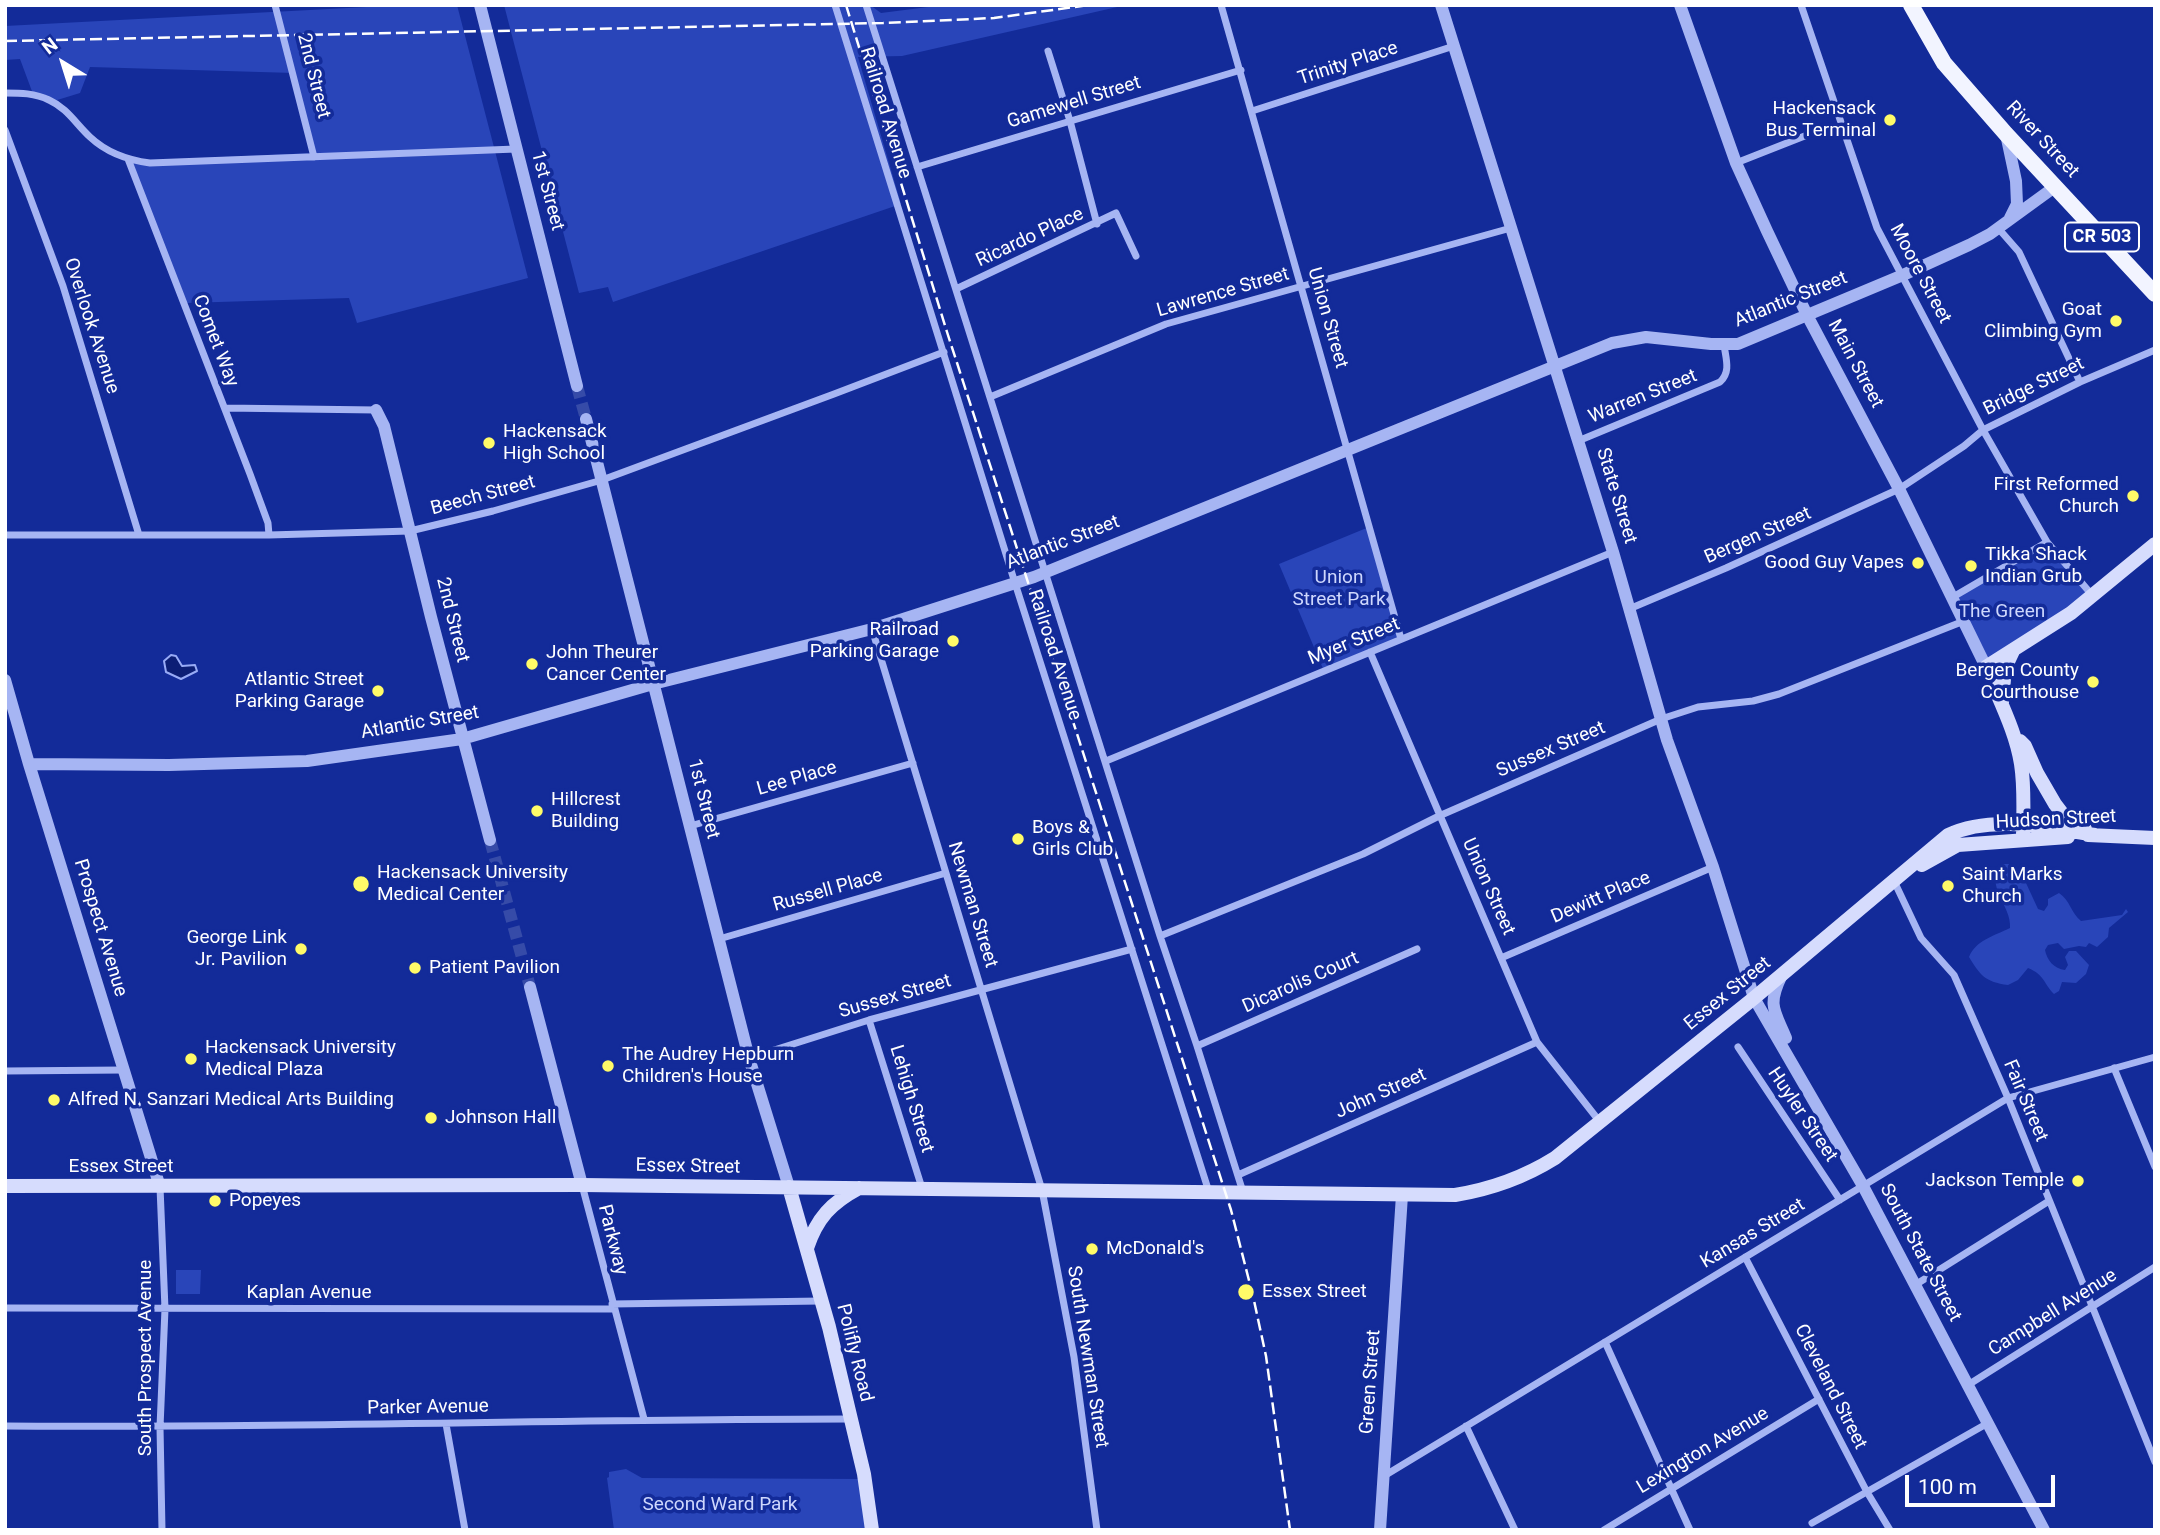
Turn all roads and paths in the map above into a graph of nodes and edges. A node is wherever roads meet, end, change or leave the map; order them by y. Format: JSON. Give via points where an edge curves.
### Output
{"nodes":[{"id":1,"x":275,"y":5,"type":"edge"},
{"id":2,"x":480,"y":5,"type":"edge"},
{"id":3,"x":835,"y":5,"type":"edge"},
{"id":4,"x":866,"y":5,"type":"edge"},
{"id":5,"x":1221,"y":5,"type":"edge"},
{"id":6,"x":1680,"y":5,"type":"edge"},
{"id":7,"x":1801,"y":5,"type":"edge"},
{"id":8,"x":1911,"y":5,"type":"edge"},
{"id":9,"x":1446,"y":7,"type":"edge"},
{"id":10,"x":1454,"y":46,"type":"junction"},
{"id":11,"x":1048,"y":51,"type":"dead end"},
{"id":12,"x":1241,"y":70,"type":"junction"},
{"id":13,"x":5,"y":93,"type":"edge"},
{"id":14,"x":1252,"y":111,"type":"junction"},
{"id":15,"x":1070,"y":121,"type":"junction"},
{"id":16,"x":1825,"y":128,"type":"dead end"},
{"id":17,"x":5,"y":130,"type":"edge"},
{"id":18,"x":2006,"y":134,"type":"junction"},
{"id":19,"x":516,"y":149,"type":"junction"},
{"id":20,"x":314,"y":157,"type":"junction"},
{"id":21,"x":128,"y":159,"type":"junction"},
{"id":22,"x":1736,"y":163,"type":"junction"},
{"id":23,"x":917,"y":167,"type":"junction"},
{"id":24,"x":2056,"y":186,"type":"junction"},
{"id":25,"x":1097,"y":224,"type":"junction"},
{"id":26,"x":2003,"y":225,"type":"junction"},
{"id":27,"x":1511,"y":228,"type":"junction"},
{"id":28,"x":1136,"y":256,"type":"dead end"},
{"id":29,"x":1903,"y":275,"type":"junction"},
{"id":30,"x":1301,"y":286,"type":"junction"},
{"id":31,"x":956,"y":289,"type":"junction"},
{"id":32,"x":2155,"y":294,"type":"edge"},
{"id":33,"x":1807,"y":315,"type":"junction"},
{"id":34,"x":1724,"y":345,"type":"junction"},
{"id":35,"x":2155,"y":350,"type":"edge"},
{"id":36,"x":944,"y":352,"type":"junction"},
{"id":37,"x":1555,"y":366,"type":"junction"},
{"id":38,"x":2080,"y":382,"type":"junction"},
{"id":39,"x":577,"y":386,"type":"tunnel mouth"},
{"id":40,"x":990,"y":397,"type":"junction"},
{"id":41,"x":225,"y":408,"type":"junction"},
{"id":42,"x":376,"y":410,"type":"joint"},
{"id":43,"x":586,"y":419,"type":"tunnel mouth"},
{"id":44,"x":1983,"y":430,"type":"junction"},
{"id":45,"x":1578,"y":441,"type":"junction"},
{"id":46,"x":1347,"y":449,"type":"junction"},
{"id":47,"x":602,"y":480,"type":"junction"},
{"id":48,"x":1899,"y":489,"type":"junction"},
{"id":49,"x":410,"y":531,"type":"junction"},
{"id":50,"x":5,"y":535,"type":"edge"},
{"id":51,"x":139,"y":535,"type":"junction"},
{"id":52,"x":269,"y":536,"type":"junction"},
{"id":53,"x":2047,"y":542,"type":"junction"},
{"id":54,"x":2155,"y":544,"type":"edge"},
{"id":55,"x":1613,"y":552,"type":"junction"},
{"id":56,"x":1046,"y":572,"type":"junction"},
{"id":57,"x":1015,"y":583,"type":"junction"},
{"id":58,"x":2092,"y":595,"type":"junction"},
{"id":59,"x":1953,"y":597,"type":"junction"},
{"id":60,"x":1629,"y":610,"type":"junction"},
{"id":61,"x":1964,"y":621,"type":"junction"},
{"id":62,"x":872,"y":629,"type":"junction"},
{"id":63,"x":1401,"y":639,"type":"junction"},
{"id":64,"x":2015,"y":648,"type":"junction"},
{"id":65,"x":1370,"y":652,"type":"junction"},
{"id":66,"x":1986,"y":667,"type":"junction"},
{"id":67,"x":5,"y":680,"type":"edge"},
{"id":68,"x":653,"y":684,"type":"junction"},
{"id":69,"x":2003,"y":711,"type":"junction"},
{"id":70,"x":1661,"y":719,"type":"junction"},
{"id":71,"x":2012,"y":734,"type":"junction"},
{"id":72,"x":462,"y":739,"type":"junction"},
{"id":73,"x":1106,"y":761,"type":"junction"},
{"id":74,"x":912,"y":763,"type":"junction"},
{"id":75,"x":29,"y":764,"type":"junction"},
{"id":76,"x":1439,"y":816,"type":"junction"},
{"id":77,"x":690,"y":825,"type":"junction"},
{"id":78,"x":2023,"y":833,"type":"junction"},
{"id":79,"x":2095,"y":835,"type":"junction"},
{"id":80,"x":2155,"y":838,"type":"edge"},
{"id":81,"x":491,"y":840,"type":"tunnel mouth"},
{"id":82,"x":1958,"y":845,"type":"joint"},
{"id":83,"x":1713,"y":867,"type":"junction"},
{"id":84,"x":946,"y":873,"type":"junction"},
{"id":85,"x":1894,"y":881,"type":"junction"},
{"id":86,"x":1160,"y":936,"type":"junction"},
{"id":87,"x":719,"y":939,"type":"junction"},
{"id":88,"x":1417,"y":949,"type":"dead end"},
{"id":89,"x":1132,"y":950,"type":"junction"},
{"id":90,"x":1501,"y":958,"type":"junction"},
{"id":91,"x":1781,"y":975,"type":"junction"},
{"id":92,"x":530,"y":987,"type":"tunnel mouth"},
{"id":93,"x":981,"y":990,"type":"junction"},
{"id":94,"x":1754,"y":998,"type":"junction"},
{"id":95,"x":869,"y":1020,"type":"junction"},
{"id":96,"x":1537,"y":1042,"type":"junction"},
{"id":97,"x":1197,"y":1046,"type":"junction"},
{"id":98,"x":1738,"y":1047,"type":"dead end"},
{"id":99,"x":1787,"y":1056,"type":"junction"},
{"id":100,"x":2155,"y":1057,"type":"edge"},
{"id":101,"x":749,"y":1058,"type":"junction"},
{"id":102,"x":2114,"y":1068,"type":"junction"},
{"id":103,"x":123,"y":1070,"type":"junction"},
{"id":104,"x":5,"y":1071,"type":"edge"},
{"id":105,"x":2008,"y":1098,"type":"junction"},
{"id":106,"x":1600,"y":1122,"type":"junction"},
{"id":107,"x":2155,"y":1167,"type":"edge"},
{"id":108,"x":1238,"y":1175,"type":"junction"},
{"id":109,"x":582,"y":1185,"type":"junction"},
{"id":110,"x":5,"y":1186,"type":"edge"},
{"id":111,"x":1863,"y":1186,"type":"junction"},
{"id":112,"x":160,"y":1187,"type":"junction"},
{"id":113,"x":789,"y":1187,"type":"junction"},
{"id":114,"x":860,"y":1188,"type":"junction"},
{"id":115,"x":922,"y":1188,"type":"junction"},
{"id":116,"x":1042,"y":1190,"type":"junction"},
{"id":117,"x":1209,"y":1192,"type":"junction"},
{"id":118,"x":1244,"y":1193,"type":"junction"},
{"id":119,"x":1402,"y":1195,"type":"junction"},
{"id":120,"x":1840,"y":1200,"type":"junction"},
{"id":121,"x":2049,"y":1201,"type":"junction"},
{"id":122,"x":807,"y":1248,"type":"junction"},
{"id":123,"x":1745,"y":1257,"type":"junction"},
{"id":124,"x":2155,"y":1267,"type":"edge"},
{"id":125,"x":1916,"y":1285,"type":"junction"},
{"id":126,"x":822,"y":1301,"type":"junction"},
{"id":127,"x":613,"y":1306,"type":"junction"},
{"id":128,"x":2092,"y":1307,"type":"junction"},
{"id":129,"x":5,"y":1308,"type":"edge"},
{"id":130,"x":164,"y":1309,"type":"junction"},
{"id":131,"x":1605,"y":1342,"type":"junction"},
{"id":132,"x":1968,"y":1385,"type":"junction"},
{"id":133,"x":1819,"y":1399,"type":"junction"},
{"id":134,"x":644,"y":1419,"type":"junction"},
{"id":135,"x":851,"y":1419,"type":"junction"},
{"id":136,"x":1988,"y":1423,"type":"junction"},
{"id":137,"x":446,"y":1424,"type":"junction"},
{"id":138,"x":5,"y":1426,"type":"edge"},
{"id":139,"x":1466,"y":1426,"type":"junction"},
{"id":140,"x":160,"y":1427,"type":"junction"},
{"id":141,"x":2155,"y":1462,"type":"edge"},
{"id":142,"x":1384,"y":1476,"type":"junction"},
{"id":143,"x":1671,"y":1489,"type":"junction"},
{"id":144,"x":1867,"y":1492,"type":"junction"},
{"id":145,"x":1812,"y":1523,"type":"dead end"},
{"id":146,"x":162,"y":1530,"type":"edge"},
{"id":147,"x":465,"y":1530,"type":"edge"},
{"id":148,"x":872,"y":1530,"type":"edge"},
{"id":149,"x":1097,"y":1530,"type":"edge"},
{"id":150,"x":1380,"y":1530,"type":"edge"},
{"id":151,"x":1515,"y":1530,"type":"edge"},
{"id":152,"x":1604,"y":1530,"type":"edge"},
{"id":153,"x":1690,"y":1530,"type":"edge"},
{"id":154,"x":1890,"y":1530,"type":"edge"},
{"id":155,"x":2044,"y":1530,"type":"edge"}],
"edges":[{"from":1,"to":20,"type":"street","name":"2nd Street"},
{"from":2,"to":19,"type":"street","name":"1st Street"},
{"from":3,"to":36,"type":"street","name":"Railroad Avenue"},
{"from":4,"to":23,"type":"street","name":"Railroad Avenue"},
{"from":5,"to":12,"type":"street","name":"Union Street"},
{"from":6,"to":22,"type":"street","name":"Main Street"},
{"from":7,"to":29,"type":"street","name":"Moore Street","via":[[1877,228]]},
{"from":8,"to":18,"type":"main road","name":"River Street","number":"CR 503","via":[[1944,63]]},
{"from":9,"to":10,"type":"street","name":"State Street"},
{"from":10,"to":14,"type":"street","name":"Trinity Place"},
{"from":10,"to":27,"type":"street","name":"State Street"},
{"from":11,"to":15,"type":"street"},
{"from":12,"to":14,"type":"street","name":"Union Street"},
{"from":12,"to":15,"type":"street","name":"Gamewell Street"},
{"from":13,"to":21,"type":"street","via":[[49,100],[102,147]]},
{"from":14,"to":30,"type":"street","name":"Union Street"},
{"from":15,"to":23,"type":"street","name":"Gamewell Street"},
{"from":15,"to":25,"type":"street"},
{"from":16,"to":22,"type":"street"},
{"from":17,"to":51,"type":"street","name":"Overlook Avenue","via":[[63,286]]},
{"from":18,"to":24,"type":"main road","name":"River Street","number":"CR 503"},
{"from":18,"to":26,"type":"street","via":[[2017,204]]},
{"from":19,"to":20,"type":"street"},
{"from":19,"to":39,"type":"street","name":"1st Street"},
{"from":20,"to":21,"type":"street","via":[[150,163]]},
{"from":21,"to":41,"type":"street","name":"Comet Way"},
{"from":22,"to":33,"type":"street","name":"Main Street"},
{"from":23,"to":31,"type":"street","name":"Railroad Avenue"},
{"from":24,"to":26,"type":"street","name":"Atlantic Street"},
{"from":24,"to":32,"type":"main road","name":"River Street","number":"CR 503"},
{"from":25,"to":28,"type":"street","name":"Ricardo Place","via":[[1116,213]]},
{"from":25,"to":31,"type":"street","name":"Ricardo Place"},
{"from":26,"to":29,"type":"street","name":"Atlantic Street"},
{"from":26,"to":38,"type":"street"},
{"from":27,"to":30,"type":"street","name":"Lawrence Street"},
{"from":27,"to":37,"type":"street","name":"State Street"},
{"from":29,"to":33,"type":"street","name":"Atlantic Street"},
{"from":29,"to":44,"type":"street","name":"Moore Street"},
{"from":30,"to":40,"type":"street","name":"Lawrence Street","via":[[1166,324]]},
{"from":30,"to":46,"type":"street","name":"Union Street"},
{"from":31,"to":40,"type":"street","name":"Railroad Avenue"},
{"from":33,"to":34,"type":"street","name":"Atlantic Street","via":[[1738,344]]},
{"from":33,"to":48,"type":"street","name":"Main Street"},
{"from":34,"to":37,"type":"street","name":"Atlantic Street","via":[[1630,339]]},
{"from":34,"to":45,"type":"street","name":"Warren Street","via":[[1728,370],[1720,382]]},
{"from":35,"to":38,"type":"street","name":"Bridge Street"},
{"from":36,"to":47,"type":"street","name":"Beech Street"},
{"from":36,"to":57,"type":"street","name":"Railroad Avenue"},
{"from":37,"to":45,"type":"street","name":"State Street"},
{"from":37,"to":46,"type":"street","name":"Atlantic Street"},
{"from":38,"to":44,"type":"street","name":"Bridge Street"},
{"from":40,"to":56,"type":"street","name":"Railroad Avenue"},
{"from":41,"to":42,"type":"street"},
{"from":41,"to":52,"type":"street","name":"Comet Way"},
{"from":42,"to":49,"type":"street","name":"2nd Street"},
{"from":43,"to":47,"type":"street","name":"1st Street"},
{"from":44,"to":48,"type":"street","name":"Bridge Street"},
{"from":44,"to":53,"type":"street","name":"Moore Street"},
{"from":45,"to":55,"type":"street","name":"State Street"},
{"from":46,"to":56,"type":"street","name":"Atlantic Street"},
{"from":46,"to":63,"type":"street","name":"Union Street"},
{"from":47,"to":49,"type":"street","name":"Beech Street"},
{"from":47,"to":68,"type":"street","name":"1st Street"},
{"from":48,"to":59,"type":"street","name":"Main Street"},
{"from":48,"to":60,"type":"street","name":"Bergen Street"},
{"from":49,"to":52,"type":"street","name":"Beech Street"},
{"from":49,"to":72,"type":"street","name":"2nd Street"},
{"from":50,"to":51,"type":"street","name":"Beech Street"},
{"from":51,"to":52,"type":"street","name":"Beech Street"},
{"from":53,"to":58,"type":"street","name":"Moore Street"},
{"from":53,"to":59,"type":"street"},
{"from":54,"to":58,"type":"main road"},
{"from":55,"to":60,"type":"street","name":"State Street"},
{"from":55,"to":63,"type":"street","name":"Myer Street"},
{"from":56,"to":57,"type":"street","name":"Atlantic Street"},
{"from":56,"to":73,"type":"street","name":"Railroad Avenue"},
{"from":57,"to":62,"type":"street","name":"Atlantic Street"},
{"from":57,"to":89,"type":"street","name":"Railroad Avenue"},
{"from":58,"to":64,"type":"main road"},
{"from":59,"to":61,"type":"street","name":"Main Street"},
{"from":60,"to":70,"type":"street","name":"State Street"},
{"from":61,"to":66,"type":"street","name":"Main Street"},
{"from":61,"to":70,"type":"street","name":"Sussex Street","via":[[1779,694],[1698,707]]},
{"from":62,"to":68,"type":"street","name":"Atlantic Street"},
{"from":62,"to":74,"type":"street","name":"Newman Street"},
{"from":63,"to":65,"type":"street","name":"Myer Street"},
{"from":64,"to":66,"type":"main road"},
{"from":64,"to":69,"type":"main road","via":[[2005,668]]},
{"from":65,"to":73,"type":"street","name":"Myer Street"},
{"from":65,"to":76,"type":"street","name":"Union Street"},
{"from":66,"to":69,"type":"main road","name":"Main Street"},
{"from":67,"to":75,"type":"street","name":"Prospect Avenue"},
{"from":68,"to":72,"type":"street","name":"Atlantic Street"},
{"from":68,"to":77,"type":"street","name":"1st Street"},
{"from":69,"to":71,"type":"main road","name":"Main Street"},
{"from":70,"to":76,"type":"street","name":"Sussex Street"},
{"from":70,"to":83,"type":"street","name":"State Street"},
{"from":71,"to":78,"type":"main road","name":"Main Street","via":[[2022,772]]},
{"from":71,"to":79,"type":"main road","name":"Main Street","via":[[2025,746],[2068,821]]},
{"from":72,"to":75,"type":"street","name":"Atlantic Street","via":[[307,761]]},
{"from":72,"to":81,"type":"street","name":"2nd Street"},
{"from":73,"to":86,"type":"street","name":"Railroad Avenue"},
{"from":74,"to":77,"type":"street","name":"Lee Place"},
{"from":74,"to":84,"type":"street","name":"Newman Street"},
{"from":75,"to":103,"type":"street","name":"Prospect Avenue"},
{"from":76,"to":86,"type":"street","name":"Sussex Street","via":[[1363,853]]},
{"from":76,"to":90,"type":"street","name":"Union Street"},
{"from":77,"to":87,"type":"street","name":"1st Street"},
{"from":78,"to":79,"type":"main road","name":"Hudson Street"},
{"from":78,"to":82,"type":"main road","name":"Hudson Street"},
{"from":78,"to":85,"type":"main road","name":"Essex Street","via":[[2005,825],[1964,828],[1948,835]]},
{"from":79,"to":80,"type":"main road","name":"Hudson Street"},
{"from":82,"to":85,"type":"main road","name":"Essex Street"},
{"from":83,"to":90,"type":"street","name":"Dewitt Place"},
{"from":83,"to":94,"type":"street","name":"State Street"},
{"from":84,"to":87,"type":"street","name":"Russell Place"},
{"from":84,"to":93,"type":"street","name":"Newman Street"},
{"from":85,"to":91,"type":"main road","name":"Essex Street"},
{"from":85,"to":105,"type":"street","name":"Fair Street","via":[[1922,938],[1954,975]]},
{"from":86,"to":97,"type":"street","name":"Railroad Avenue"},
{"from":87,"to":101,"type":"street","name":"1st Street"},
{"from":88,"to":97,"type":"street","name":"Dicarolis Court"},
{"from":89,"to":93,"type":"street","name":"Sussex Street"},
{"from":89,"to":117,"type":"street","name":"Railroad Avenue"},
{"from":90,"to":96,"type":"street","name":"Union Street"},
{"from":91,"to":94,"type":"main road","name":"Essex Street"},
{"from":91,"to":99,"type":"street","via":[[1772,1003],[1785,1035]]},
{"from":92,"to":109,"type":"street"},
{"from":93,"to":95,"type":"street","name":"Sussex Street"},
{"from":93,"to":116,"type":"street","name":"Newman Street"},
{"from":94,"to":99,"type":"street","name":"South State Street"},
{"from":94,"to":106,"type":"main road","name":"Essex Street"},
{"from":95,"to":101,"type":"street","name":"Sussex Street"},
{"from":95,"to":115,"type":"street","name":"Lehigh Street"},
{"from":96,"to":106,"type":"street","name":"Union Street"},
{"from":96,"to":108,"type":"street","name":"John Street"},
{"from":97,"to":108,"type":"street","name":"Railroad Avenue"},
{"from":98,"to":120,"type":"street","name":"Huyler Street"},
{"from":99,"to":111,"type":"street","name":"South State Street"},
{"from":100,"to":102,"type":"street","name":"Kansas Street"},
{"from":101,"to":113,"type":"street","name":"1st Street"},
{"from":102,"to":105,"type":"street","name":"Kansas Street"},
{"from":102,"to":107,"type":"street"},
{"from":103,"to":104,"type":"street"},
{"from":103,"to":112,"type":"street","name":"Prospect Avenue"},
{"from":105,"to":111,"type":"street","name":"Kansas Street"},
{"from":105,"to":121,"type":"street","name":"Fair Street"},
{"from":106,"to":119,"type":"main road","name":"Essex Street","via":[[1555,1158],[1504,1184],[1455,1195]]},
{"from":108,"to":118,"type":"street","name":"Railroad Avenue"},
{"from":109,"to":112,"type":"main road","name":"Essex Street"},
{"from":109,"to":113,"type":"main road","name":"Essex Street"},
{"from":109,"to":127,"type":"street","name":"Parkway"},
{"from":110,"to":112,"type":"main road","name":"Essex Street"},
{"from":111,"to":120,"type":"street","name":"Kansas Street"},
{"from":111,"to":125,"type":"street","name":"South State Street"},
{"from":112,"to":130,"type":"street","name":"South Prospect Avenue"},
{"from":113,"to":114,"type":"main road","name":"Essex Street"},
{"from":113,"to":122,"type":"main road","name":"Polifly Road"},
{"from":114,"to":115,"type":"main road","name":"Essex Street"},
{"from":114,"to":122,"type":"main road","via":[[826,1211]]},
{"from":115,"to":116,"type":"main road","name":"Essex Street"},
{"from":116,"to":117,"type":"main road","name":"Essex Street"},
{"from":116,"to":149,"type":"street","name":"South Newman Street","via":[[1074,1357]]},
{"from":117,"to":118,"type":"main road","name":"Essex Street"},
{"from":118,"to":119,"type":"main road","name":"Essex Street"},
{"from":119,"to":142,"type":"street","name":"Green Street"},
{"from":120,"to":123,"type":"street","name":"Kansas Street"},
{"from":121,"to":125,"type":"street"},
{"from":121,"to":128,"type":"street","name":"Fair Street"},
{"from":122,"to":126,"type":"main road","name":"Polifly Road"},
{"from":123,"to":131,"type":"street","name":"Kansas Street"},
{"from":123,"to":133,"type":"street","name":"Cleveland Street"},
{"from":124,"to":128,"type":"street","name":"Campbell Avenue"},
{"from":125,"to":132,"type":"street","name":"South State Street"},
{"from":126,"to":127,"type":"street","name":"Kaplan Avenue"},
{"from":126,"to":135,"type":"main road","name":"Polifly Road"},
{"from":127,"to":130,"type":"street","name":"Kaplan Avenue"},
{"from":127,"to":134,"type":"street","name":"Parkway"},
{"from":128,"to":132,"type":"street","name":"Campbell Avenue"},
{"from":128,"to":141,"type":"street","name":"Fair Street"},
{"from":129,"to":130,"type":"street","name":"Kaplan Avenue"},
{"from":130,"to":140,"type":"street","name":"South Prospect Avenue"},
{"from":131,"to":139,"type":"street","name":"Kansas Street"},
{"from":131,"to":143,"type":"street"},
{"from":132,"to":136,"type":"street","name":"South State Street"},
{"from":133,"to":143,"type":"street","name":"Lexington Avenue"},
{"from":133,"to":144,"type":"street","name":"Cleveland Street"},
{"from":134,"to":135,"type":"street","name":"Parker Avenue"},
{"from":134,"to":137,"type":"street","name":"Parker Avenue"},
{"from":135,"to":148,"type":"main road","name":"Polifly Road"},
{"from":136,"to":144,"type":"street"},
{"from":136,"to":155,"type":"street","name":"South State Street"},
{"from":137,"to":140,"type":"street","name":"Parker Avenue"},
{"from":137,"to":147,"type":"street"},
{"from":138,"to":140,"type":"street","name":"Parker Avenue"},
{"from":139,"to":142,"type":"street","name":"Kansas Street"},
{"from":139,"to":151,"type":"street"},
{"from":140,"to":146,"type":"street","name":"South Prospect Avenue"},
{"from":142,"to":150,"type":"street","name":"Green Street"},
{"from":143,"to":152,"type":"street","name":"Lexington Avenue"},
{"from":143,"to":153,"type":"street"},
{"from":144,"to":145,"type":"street"},
{"from":144,"to":154,"type":"street","name":"Cleveland Street"}]}
